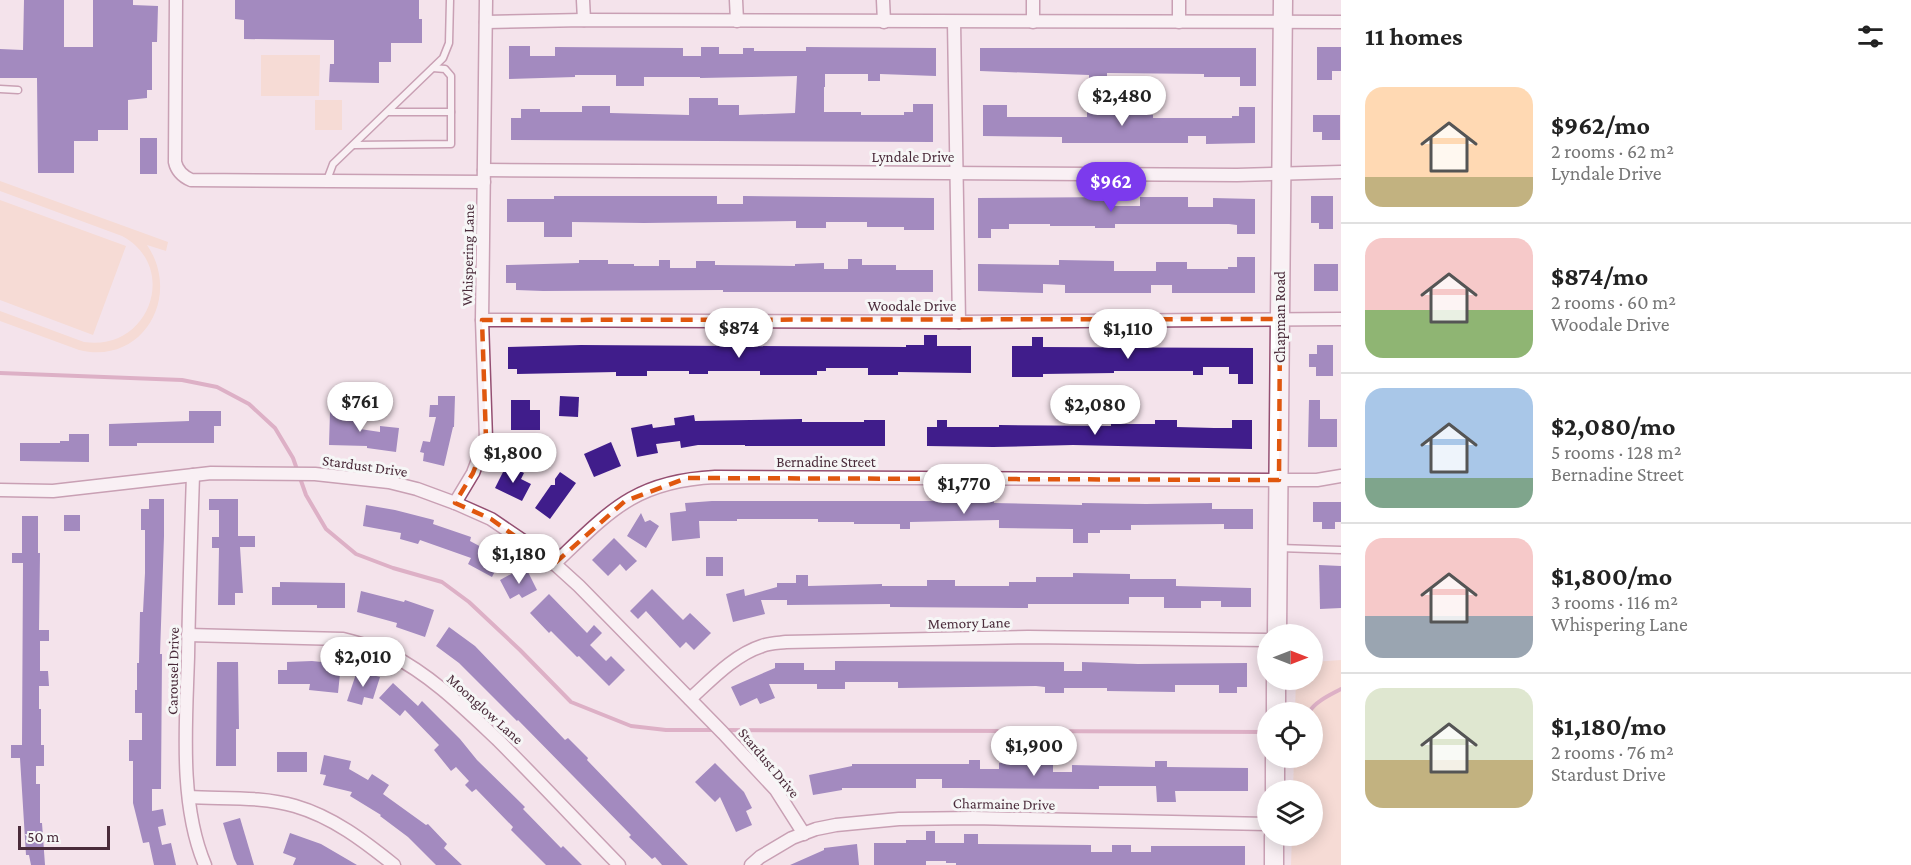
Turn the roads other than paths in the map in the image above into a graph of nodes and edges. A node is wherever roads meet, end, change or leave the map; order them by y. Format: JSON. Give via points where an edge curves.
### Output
{"nodes":[{"id":1,"x":176,"y":0,"type":"edge"},
{"id":2,"x":450,"y":0,"type":"edge"},
{"id":3,"x":486,"y":0,"type":"edge"},
{"id":4,"x":583,"y":0,"type":"edge"},
{"id":5,"x":736,"y":0,"type":"edge"},
{"id":6,"x":884,"y":0,"type":"edge"},
{"id":7,"x":1033,"y":0,"type":"edge"},
{"id":8,"x":1179,"y":0,"type":"edge"},
{"id":9,"x":1283,"y":0,"type":"edge"},
{"id":10,"x":584,"y":20,"type":"junction"},
{"id":11,"x":737,"y":21,"type":"junction"},
{"id":12,"x":1283,"y":21,"type":"junction"},
{"id":13,"x":486,"y":22,"type":"junction"},
{"id":14,"x":884,"y":22,"type":"junction"},
{"id":15,"x":954,"y":22,"type":"junction"},
{"id":16,"x":1033,"y":22,"type":"junction"},
{"id":17,"x":1179,"y":22,"type":"junction"},
{"id":18,"x":1341,"y":22,"type":"edge"},
{"id":19,"x":433,"y":68,"type":"junction"},
{"id":20,"x":0,"y":89,"type":"edge"},
{"id":21,"x":18,"y":90,"type":"dead end"},
{"id":22,"x":388,"y":112,"type":"junction"},
{"id":23,"x":451,"y":112,"type":"junction"},
{"id":24,"x":353,"y":145,"type":"junction"},
{"id":25,"x":956,"y":172,"type":"junction"},
{"id":26,"x":1341,"y":172,"type":"edge"},
{"id":27,"x":1281,"y":173,"type":"junction"},
{"id":28,"x":484,"y":176,"type":"junction"},
{"id":29,"x":327,"y":181,"type":"junction"},
{"id":30,"x":1280,"y":319,"type":"junction"},
{"id":31,"x":1341,"y":319,"type":"edge"},
{"id":32,"x":482,"y":320,"type":"junction"},
{"id":33,"x":958,"y":322,"type":"junction"},
{"id":34,"x":193,"y":475,"type":"junction"},
{"id":35,"x":1341,"y":476,"type":"edge"},
{"id":36,"x":1279,"y":480,"type":"junction"},
{"id":37,"x":0,"y":490,"type":"edge"},
{"id":38,"x":454,"y":503,"type":"junction"},
{"id":39,"x":1278,"y":548,"type":"junction"},
{"id":40,"x":1341,"y":550,"type":"edge"},
{"id":41,"x":554,"y":564,"type":"junction"},
{"id":42,"x":1277,"y":624,"type":"edge"},
{"id":43,"x":188,"y":635,"type":"junction"},
{"id":44,"x":1257,"y":640,"type":"edge"},
{"id":45,"x":690,"y":699,"type":"junction"},
{"id":46,"x":189,"y":797,"type":"junction"},
{"id":47,"x":1257,"y":824,"type":"edge"},
{"id":48,"x":804,"y":834,"type":"junction"},
{"id":49,"x":1274,"y":846,"type":"edge"},
{"id":50,"x":205,"y":865,"type":"edge"},
{"id":51,"x":394,"y":865,"type":"edge"},
{"id":52,"x":619,"y":865,"type":"edge"},
{"id":53,"x":750,"y":865,"type":"edge"},
{"id":54,"x":1274,"y":865,"type":"edge"}],
"edges":[{"from":1,"to":29,"type":"street","name":"Lyndale Drive","via":[[175,162],[180,173],[190,180]]},
{"from":2,"to":19,"type":"lane","via":[[449,43],[443,58]]},
{"from":3,"to":13,"type":"street","name":"Whispering Lane"},
{"from":4,"to":10,"type":"street"},
{"from":5,"to":11,"type":"street"},
{"from":6,"to":14,"type":"street"},
{"from":7,"to":16,"type":"street"},
{"from":8,"to":17,"type":"street"},
{"from":9,"to":12,"type":"street","name":"Chapman Road"},
{"from":10,"to":11,"type":"street"},
{"from":10,"to":13,"type":"street"},
{"from":11,"to":14,"type":"street"},
{"from":12,"to":17,"type":"street"},
{"from":12,"to":18,"type":"street"},
{"from":12,"to":27,"type":"street","name":"Chapman Road"},
{"from":13,"to":28,"type":"street","name":"Whispering Lane"},
{"from":14,"to":15,"type":"street"},
{"from":15,"to":16,"type":"street"},
{"from":15,"to":25,"type":"street"},
{"from":16,"to":17,"type":"street"},
{"from":19,"to":22,"type":"lane"},
{"from":19,"to":23,"type":"lane","via":[[445,69],[451,76]]},
{"from":20,"to":21,"type":"lane"},
{"from":22,"to":23,"type":"lane"},
{"from":22,"to":24,"type":"lane"},
{"from":23,"to":24,"type":"lane","via":[[451,144]]},
{"from":24,"to":29,"type":"lane","via":[[333,164]]},
{"from":25,"to":27,"type":"street","name":"Lyndale Drive"},
{"from":25,"to":28,"type":"street","name":"Lyndale Drive"},
{"from":25,"to":33,"type":"street"},
{"from":26,"to":27,"type":"street","name":"Lyndale Drive"},
{"from":27,"to":30,"type":"street","name":"Chapman Road"},
{"from":28,"to":29,"type":"street","name":"Lyndale Drive"},
{"from":28,"to":32,"type":"street","name":"Whispering Lane"},
{"from":30,"to":31,"type":"street","name":"Woodale Drive"},
{"from":30,"to":33,"type":"street","name":"Woodale Drive"},
{"from":30,"to":36,"type":"street","name":"Chapman Road"},
{"from":32,"to":33,"type":"street","name":"Woodale Drive"},
{"from":32,"to":38,"type":"street","name":"Whispering Lane","via":[[486,439],[474,473]]},
{"from":34,"to":37,"type":"street","name":"Stardust Drive","via":[[53,491]]},
{"from":34,"to":38,"type":"street","name":"Stardust Drive","via":[[315,474],[389,482]]},
{"from":34,"to":43,"type":"street","name":"Carousel Drive"},
{"from":35,"to":36,"type":"street","name":"Bernadine Street"},
{"from":36,"to":39,"type":"street","name":"Chapman Road"},
{"from":36,"to":41,"type":"street","name":"Bernadine Street","via":[[687,478],[625,501]]},
{"from":38,"to":41,"type":"street","name":"Stardust Drive","via":[[491,519]]},
{"from":39,"to":40,"type":"lane"},
{"from":39,"to":42,"type":"street","name":"Chapman Road"},
{"from":41,"to":45,"type":"street","name":"Stardust Drive"},
{"from":43,"to":46,"type":"street","name":"Carousel Drive"},
{"from":43,"to":52,"type":"street","name":"Moonglow Lane","via":[[343,639],[391,655],[462,705]]},
{"from":44,"to":45,"type":"street","name":"Memory Lane","via":[[1028,637],[786,642],[748,651]]},
{"from":45,"to":48,"type":"street","name":"Stardust Drive","via":[[776,790]]},
{"from":46,"to":50,"type":"street","name":"Carousel Drive"},
{"from":46,"to":51,"type":"street","via":[[270,801],[316,813],[344,827]]},
{"from":47,"to":48,"type":"street","name":"Charmaine Drive","via":[[899,819],[836,825]]},
{"from":48,"to":53,"type":"street","name":"Charmaine Drive"},
{"from":49,"to":54,"type":"street"}]}
